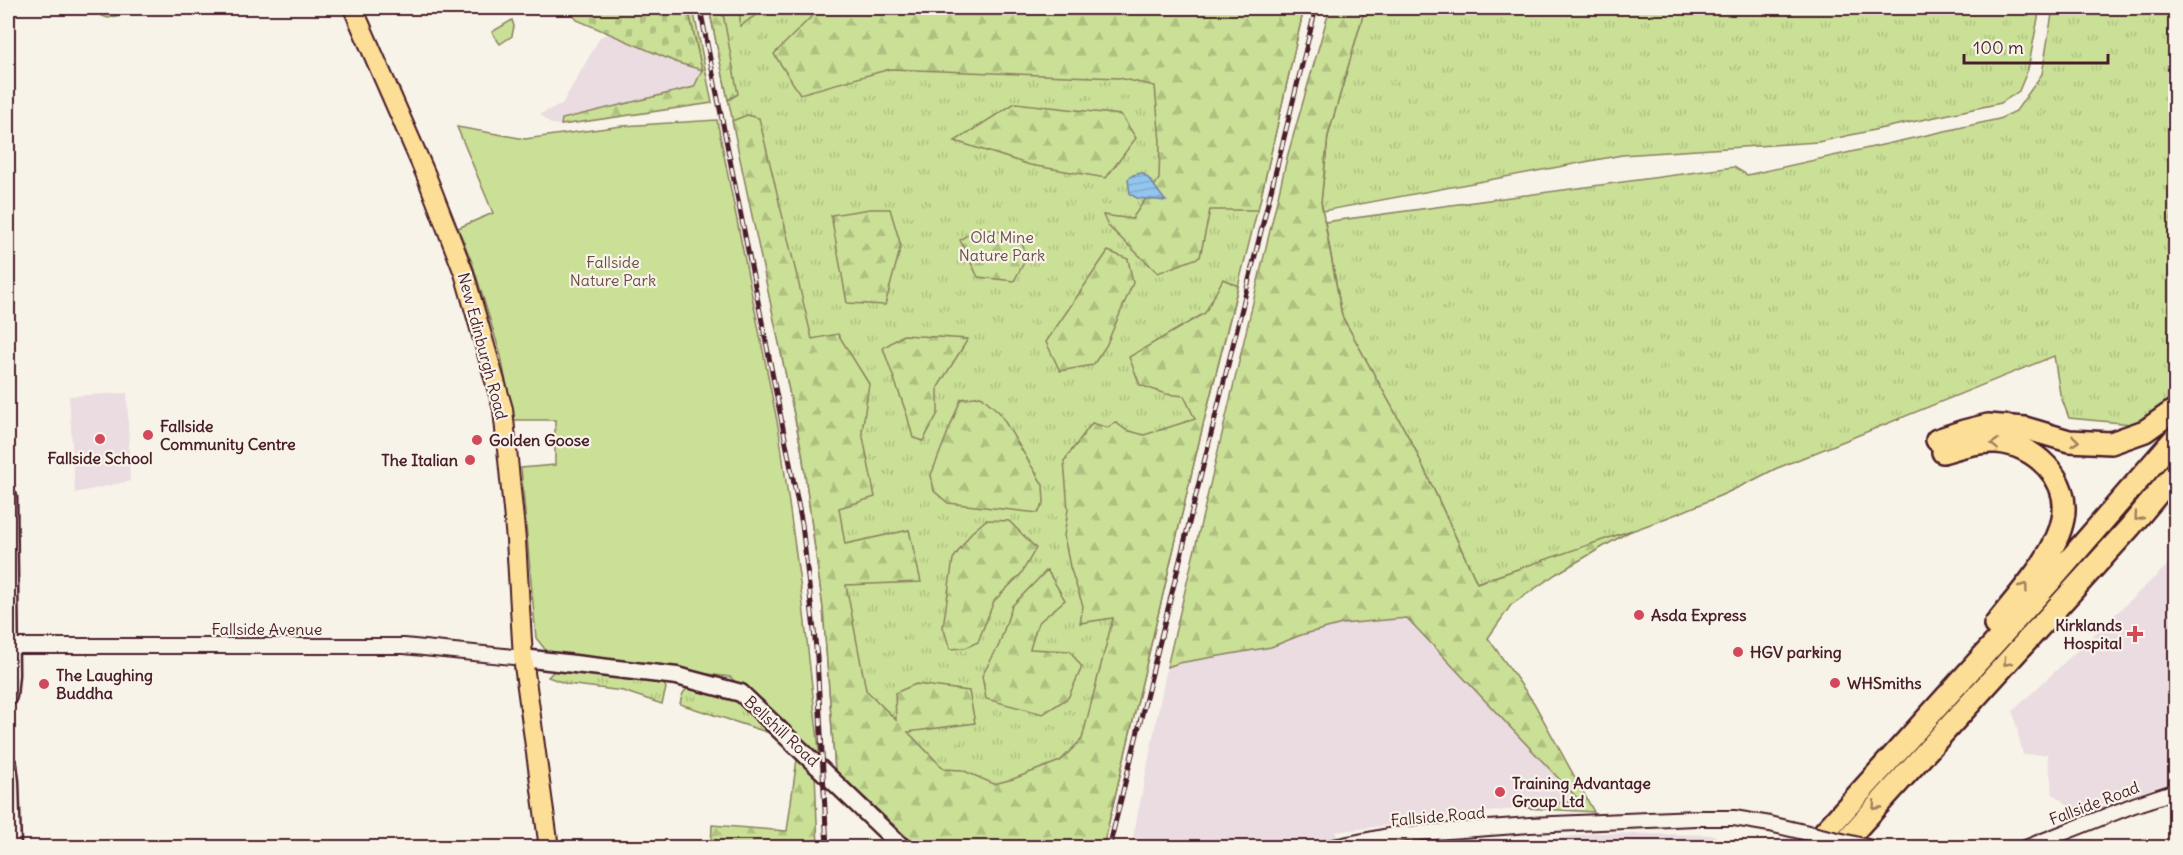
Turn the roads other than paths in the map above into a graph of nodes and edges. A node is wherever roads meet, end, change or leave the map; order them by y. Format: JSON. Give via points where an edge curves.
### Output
{"nodes":[{"id":1,"x":353,"y":8,"type":"edge"},
{"id":2,"x":2175,"y":409,"type":"edge"},
{"id":3,"x":2175,"y":437,"type":"edge"},
{"id":4,"x":2175,"y":472,"type":"edge"},
{"id":5,"x":8,"y":498,"type":"edge"},
{"id":6,"x":9,"y":646,"type":"junction"},
{"id":7,"x":524,"y":658,"type":"junction"},
{"id":8,"x":8,"y":696,"type":"edge"},
{"id":9,"x":8,"y":765,"type":"edge"},
{"id":10,"x":1886,"y":766,"type":"junction"},
{"id":11,"x":2175,"y":791,"type":"edge"},
{"id":12,"x":12,"y":848,"type":"edge"},
{"id":13,"x":549,"y":848,"type":"edge"},
{"id":14,"x":903,"y":848,"type":"edge"},
{"id":15,"x":1328,"y":848,"type":"edge"},
{"id":16,"x":1810,"y":848,"type":"edge"},
{"id":17,"x":1839,"y":848,"type":"edge"},
{"id":18,"x":1872,"y":848,"type":"edge"},
{"id":19,"x":2025,"y":848,"type":"edge"}],
"edges":[{"from":1,"to":7,"type":"main road","name":"New Edinburgh Road","via":[[464,273],[503,409]]},
{"from":10,"to":2,"type":"highway","one_way":true,"via":[[2048,557],[2064,518],[2062,492],[2051,471],[2030,452],[1997,442],[1940,447],[1964,430],[1988,425],[2025,428],[2069,441],[2111,443],[2145,431]]},
{"from":3,"to":10,"type":"highway"},
{"from":4,"to":17,"type":"highway","one_way":true,"via":[[2130,527]]},
{"from":5,"to":6,"type":"main road"},
{"from":6,"to":7,"type":"street","name":"Fallside Avenue","via":[[404,646]]},
{"from":6,"to":8,"type":"main road"},
{"from":7,"to":13,"type":"main road","name":"New Edinburgh Road"},
{"from":7,"to":14,"type":"main road","name":"Bellshill Road","via":[[677,676],[741,693]]},
{"from":9,"to":12,"type":"main road"},
{"from":10,"to":16,"type":"highway"},
{"from":11,"to":19,"type":"street","name":"Fallside Road"},
{"from":15,"to":18,"type":"street","name":"Fallside Road","bridge":true,"via":[[1393,835],[1696,818],[1734,818],[1770,824]]}]}
